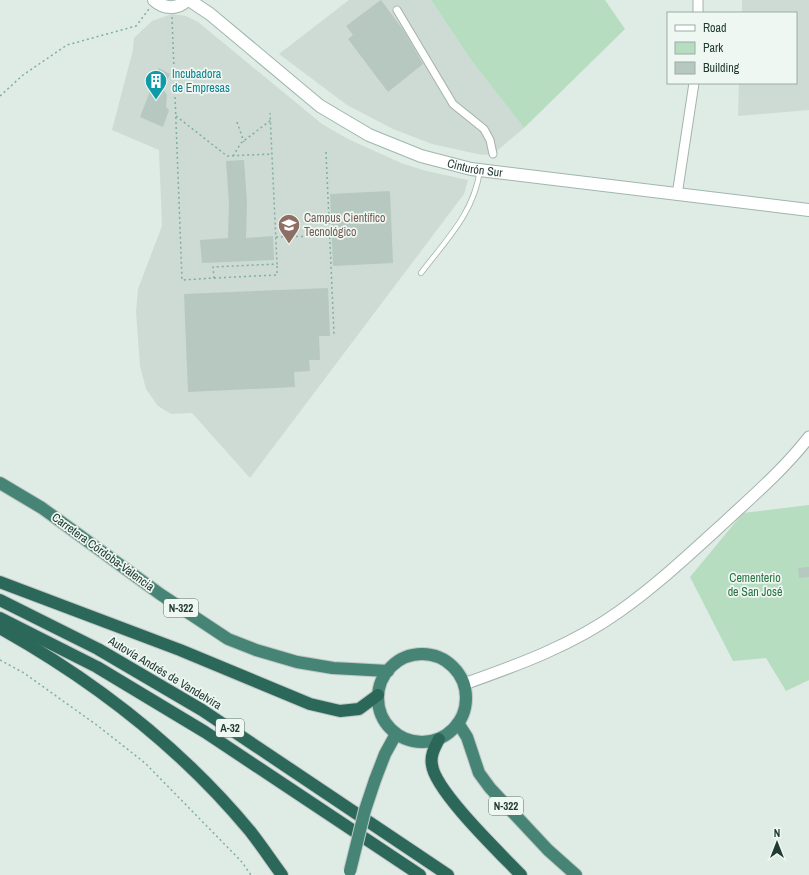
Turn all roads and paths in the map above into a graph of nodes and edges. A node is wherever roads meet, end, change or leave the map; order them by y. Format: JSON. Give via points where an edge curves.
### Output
{"nodes":[{"id":1,"x":188,"y":0,"type":"edge"},
{"id":2,"x":698,"y":0,"type":"edge"},
{"id":3,"x":152,"y":2,"type":"edge"},
{"id":4,"x":397,"y":10,"type":"dead end"},
{"id":5,"x":171,"y":12,"type":"dead end"},
{"id":6,"x":698,"y":12,"type":"edge"},
{"id":7,"x":694,"y":84,"type":"edge"},
{"id":8,"x":0,"y":96,"type":"edge"},
{"id":9,"x":270,"y":114,"type":"dead end"},
{"id":10,"x":176,"y":116,"type":"junction"},
{"id":11,"x":271,"y":120,"type":"junction"},
{"id":12,"x":237,"y":122,"type":"dead end"},
{"id":13,"x":244,"y":142,"type":"junction"},
{"id":14,"x":326,"y":152,"type":"dead end"},
{"id":15,"x":272,"y":154,"type":"junction"},
{"id":16,"x":493,"y":154,"type":"dead end"},
{"id":17,"x":233,"y":156,"type":"junction"},
{"id":18,"x":480,"y":170,"type":"junction"},
{"id":19,"x":677,"y":195,"type":"junction"},
{"id":20,"x":809,"y":210,"type":"edge"},
{"id":21,"x":329,"y":236,"type":"junction"},
{"id":22,"x":276,"y":237,"type":"junction"},
{"id":23,"x":277,"y":264,"type":"junction"},
{"id":24,"x":421,"y":273,"type":"dead end"},
{"id":25,"x":214,"y":278,"type":"junction"},
{"id":26,"x":334,"y":334,"type":"dead end"},
{"id":27,"x":809,"y":437,"type":"edge"},
{"id":28,"x":0,"y":483,"type":"edge"},
{"id":29,"x":0,"y":582,"type":"edge"},
{"id":30,"x":0,"y":600,"type":"edge"},
{"id":31,"x":0,"y":618,"type":"edge"},
{"id":32,"x":0,"y":628,"type":"edge"},
{"id":33,"x":0,"y":660,"type":"edge"},
{"id":34,"x":388,"y":671,"type":"junction"},
{"id":35,"x":464,"y":684,"type":"junction"},
{"id":36,"x":378,"y":695,"type":"junction"},
{"id":37,"x":458,"y":723,"type":"junction"},
{"id":38,"x":396,"y":734,"type":"junction"},
{"id":39,"x":439,"y":739,"type":"junction"},
{"id":40,"x":350,"y":873,"type":"edge"},
{"id":41,"x":251,"y":875,"type":"edge"},
{"id":42,"x":282,"y":875,"type":"edge"},
{"id":43,"x":420,"y":875,"type":"edge"},
{"id":44,"x":448,"y":875,"type":"edge"},
{"id":45,"x":521,"y":875,"type":"edge"},
{"id":46,"x":576,"y":875,"type":"edge"}],
"edges":[{"from":1,"to":3,"type":"main road","name":"Cinturón Sur","via":[[171,7]]},
{"from":1,"to":18,"type":"main road","name":"Cinturón Sur","via":[[210,14],[320,106],[338,117],[369,135],[421,156]]},
{"from":2,"to":6,"type":"street"},
{"from":3,"to":8,"type":"path","via":[[136,26],[67,45],[22,75]]},
{"from":4,"to":16,"type":"street","via":[[453,104],[484,129]]},
{"from":5,"to":10,"type":"path"},
{"from":7,"to":19,"type":"street"},
{"from":9,"to":11,"type":"path"},
{"from":10,"to":17,"type":"path","via":[[227,156]]},
{"from":10,"to":25,"type":"path","via":[[182,280]]},
{"from":11,"to":13,"type":"path"},
{"from":11,"to":15,"type":"path"},
{"from":12,"to":13,"type":"path"},
{"from":13,"to":17,"type":"path"},
{"from":14,"to":21,"type":"path"},
{"from":15,"to":17,"type":"path"},
{"from":15,"to":22,"type":"path"},
{"from":18,"to":19,"type":"main road","name":"Cinturón Sur"},
{"from":18,"to":24,"type":"lane","via":[[470,206]]},
{"from":19,"to":20,"type":"main road","name":"Cinturón Sur"},
{"from":21,"to":22,"type":"path"},
{"from":21,"to":26,"type":"path"},
{"from":22,"to":23,"type":"path"},
{"from":23,"to":25,"type":"path","via":[[277,275]]},
{"from":23,"to":25,"type":"path","via":[[213,267]]},
{"from":27,"to":35,"type":"street","via":[[763,486],[700,545],[619,612],[541,655]]},
{"from":28,"to":34,"type":"highway","name":"Carretera Córdoba-Valencia","number":"N-322","via":[[42,508],[160,594],[228,639],[297,662],[333,668]]},
{"from":29,"to":36,"type":"highway","via":[[180,650],[310,704],[340,711],[359,709]]},
{"from":30,"to":44,"type":"highway","name":"Autovía Andrés de Vandelvira","number":"A-32","via":[[98,649],[202,710]]},
{"from":31,"to":43,"type":"highway","number":"A-32","via":[[97,667],[205,732]]},
{"from":32,"to":42,"type":"highway","via":[[58,662],[146,727],[240,820]]},
{"from":33,"to":41,"type":"path","via":[[30,677],[145,763],[241,861]]},
{"from":34,"to":35,"type":"highway","via":[[407,657],[430,655],[450,665]]},
{"from":34,"to":36,"type":"highway","via":[[381,682]]},
{"from":35,"to":37,"type":"highway","via":[[466,704]]},
{"from":36,"to":38,"type":"highway","via":[[382,717]]},
{"from":37,"to":39,"type":"highway"},
{"from":37,"to":46,"type":"highway","number":"N-322","via":[[467,737],[479,773],[490,788],[548,850]]},
{"from":38,"to":39,"type":"highway","via":[[417,742]]},
{"from":38,"to":40,"type":"highway","bridge":true,"via":[[385,754],[365,810]]},
{"from":39,"to":45,"type":"highway","via":[[432,754],[435,775],[447,794]]}]}
